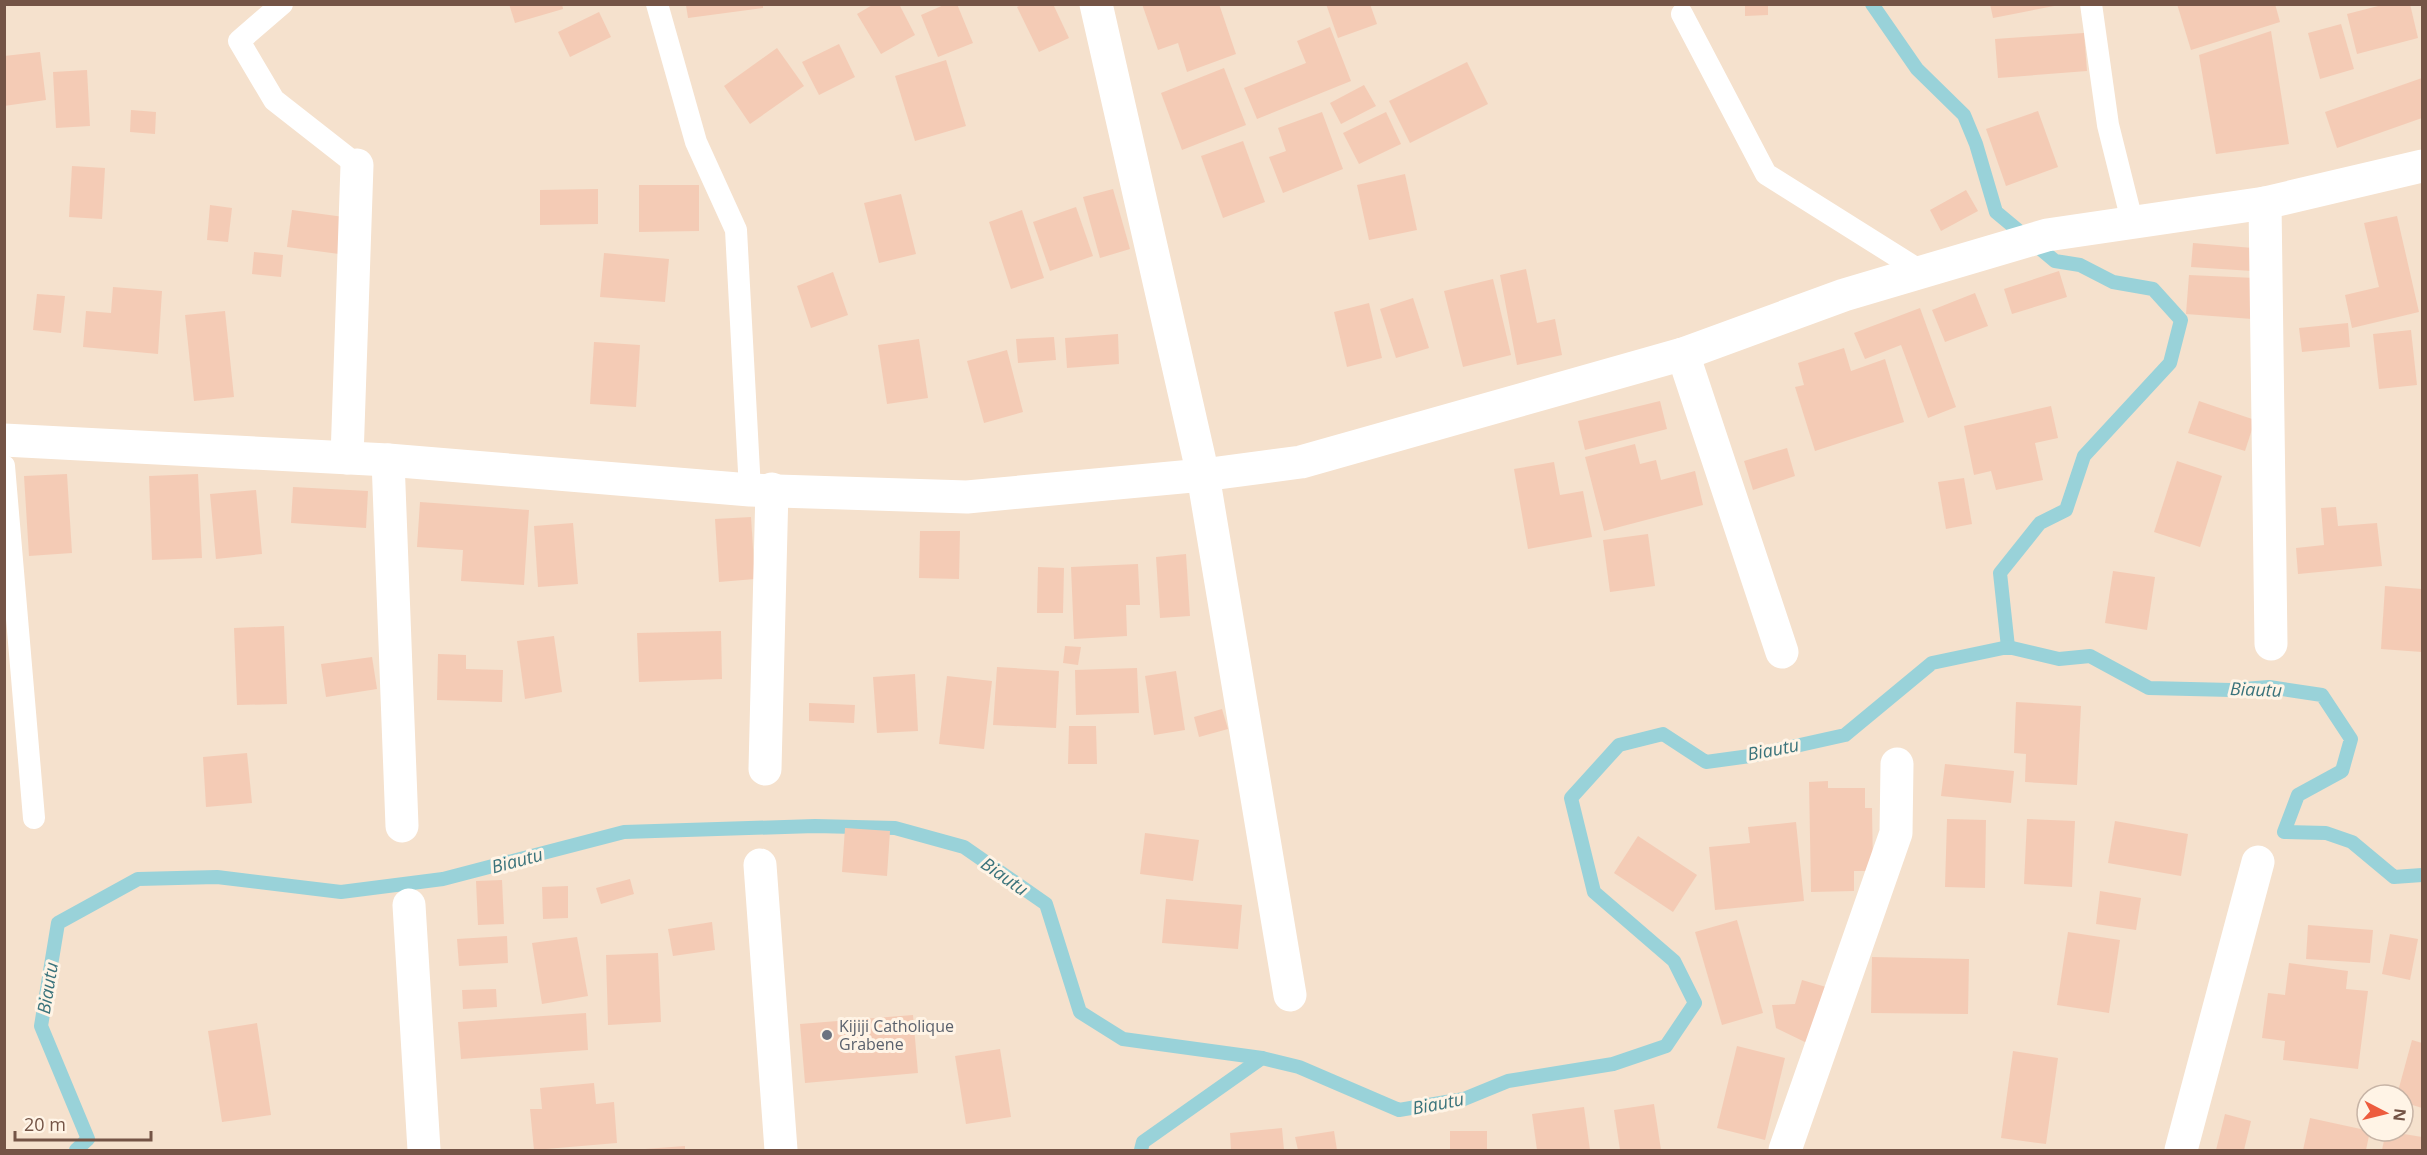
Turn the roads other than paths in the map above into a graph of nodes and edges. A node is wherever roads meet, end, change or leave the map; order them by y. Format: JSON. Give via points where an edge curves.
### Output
{"nodes":[{"id":1,"x":282,"y":4,"type":"edge"},
{"id":2,"x":657,"y":4,"type":"edge"},
{"id":3,"x":1096,"y":4,"type":"edge"},
{"id":4,"x":2091,"y":4,"type":"edge"},
{"id":5,"x":1682,"y":14,"type":"dead end"},
{"id":6,"x":357,"y":165,"type":"joint"},
{"id":7,"x":2422,"y":166,"type":"edge"},
{"id":8,"x":2265,"y":203,"type":"junction"},
{"id":9,"x":2132,"y":221,"type":"junction"},
{"id":10,"x":1922,"y":272,"type":"junction"},
{"id":11,"x":1683,"y":354,"type":"junction"},
{"id":12,"x":4,"y":440,"type":"edge"},
{"id":13,"x":347,"y":458,"type":"junction"},
{"id":14,"x":388,"y":460,"type":"junction"},
{"id":15,"x":4,"y":466,"type":"edge"},
{"id":16,"x":1203,"y":475,"type":"junction"},
{"id":17,"x":761,"y":489,"type":"junction"},
{"id":18,"x":2271,"y":644,"type":"dead end"},
{"id":19,"x":1782,"y":652,"type":"dead end"},
{"id":20,"x":1897,"y":764,"type":"dead end"},
{"id":21,"x":765,"y":769,"type":"dead end"},
{"id":22,"x":34,"y":818,"type":"dead end"},
{"id":23,"x":402,"y":826,"type":"dead end"},
{"id":24,"x":2258,"y":862,"type":"dead end"},
{"id":25,"x":760,"y":865,"type":"dead end"},
{"id":26,"x":409,"y":905,"type":"dead end"},
{"id":27,"x":1290,"y":995,"type":"dead end"},
{"id":28,"x":424,"y":1150,"type":"edge"},
{"id":29,"x":781,"y":1150,"type":"edge"},
{"id":30,"x":1785,"y":1150,"type":"edge"},
{"id":31,"x":2181,"y":1150,"type":"edge"}],
"edges":[{"from":1,"to":6,"type":"lane","via":[[240,41],[274,100]]},
{"from":2,"to":17,"type":"lane","via":[[696,142],[736,230]]},
{"from":3,"to":16,"type":"street"},
{"from":4,"to":9,"type":"lane","via":[[2108,125]]},
{"from":5,"to":10,"type":"lane","via":[[1766,174]]},
{"from":6,"to":13,"type":"street"},
{"from":7,"to":8,"type":"street"},
{"from":8,"to":9,"type":"street"},
{"from":8,"to":18,"type":"street"},
{"from":9,"to":10,"type":"street","via":[[2047,235]]},
{"from":10,"to":11,"type":"street","via":[[1844,294]]},
{"from":11,"to":16,"type":"street","via":[[1301,462]]},
{"from":11,"to":19,"type":"street"},
{"from":12,"to":13,"type":"street"},
{"from":13,"to":14,"type":"street"},
{"from":14,"to":17,"type":"street"},
{"from":14,"to":23,"type":"street"},
{"from":15,"to":22,"type":"lane"},
{"from":16,"to":17,"type":"street","via":[[967,497]]},
{"from":16,"to":27,"type":"street"},
{"from":17,"to":21,"type":"street"},
{"from":20,"to":30,"type":"street","via":[[1896,833]]},
{"from":24,"to":31,"type":"street"},
{"from":25,"to":29,"type":"street"},
{"from":26,"to":28,"type":"street"}]}
